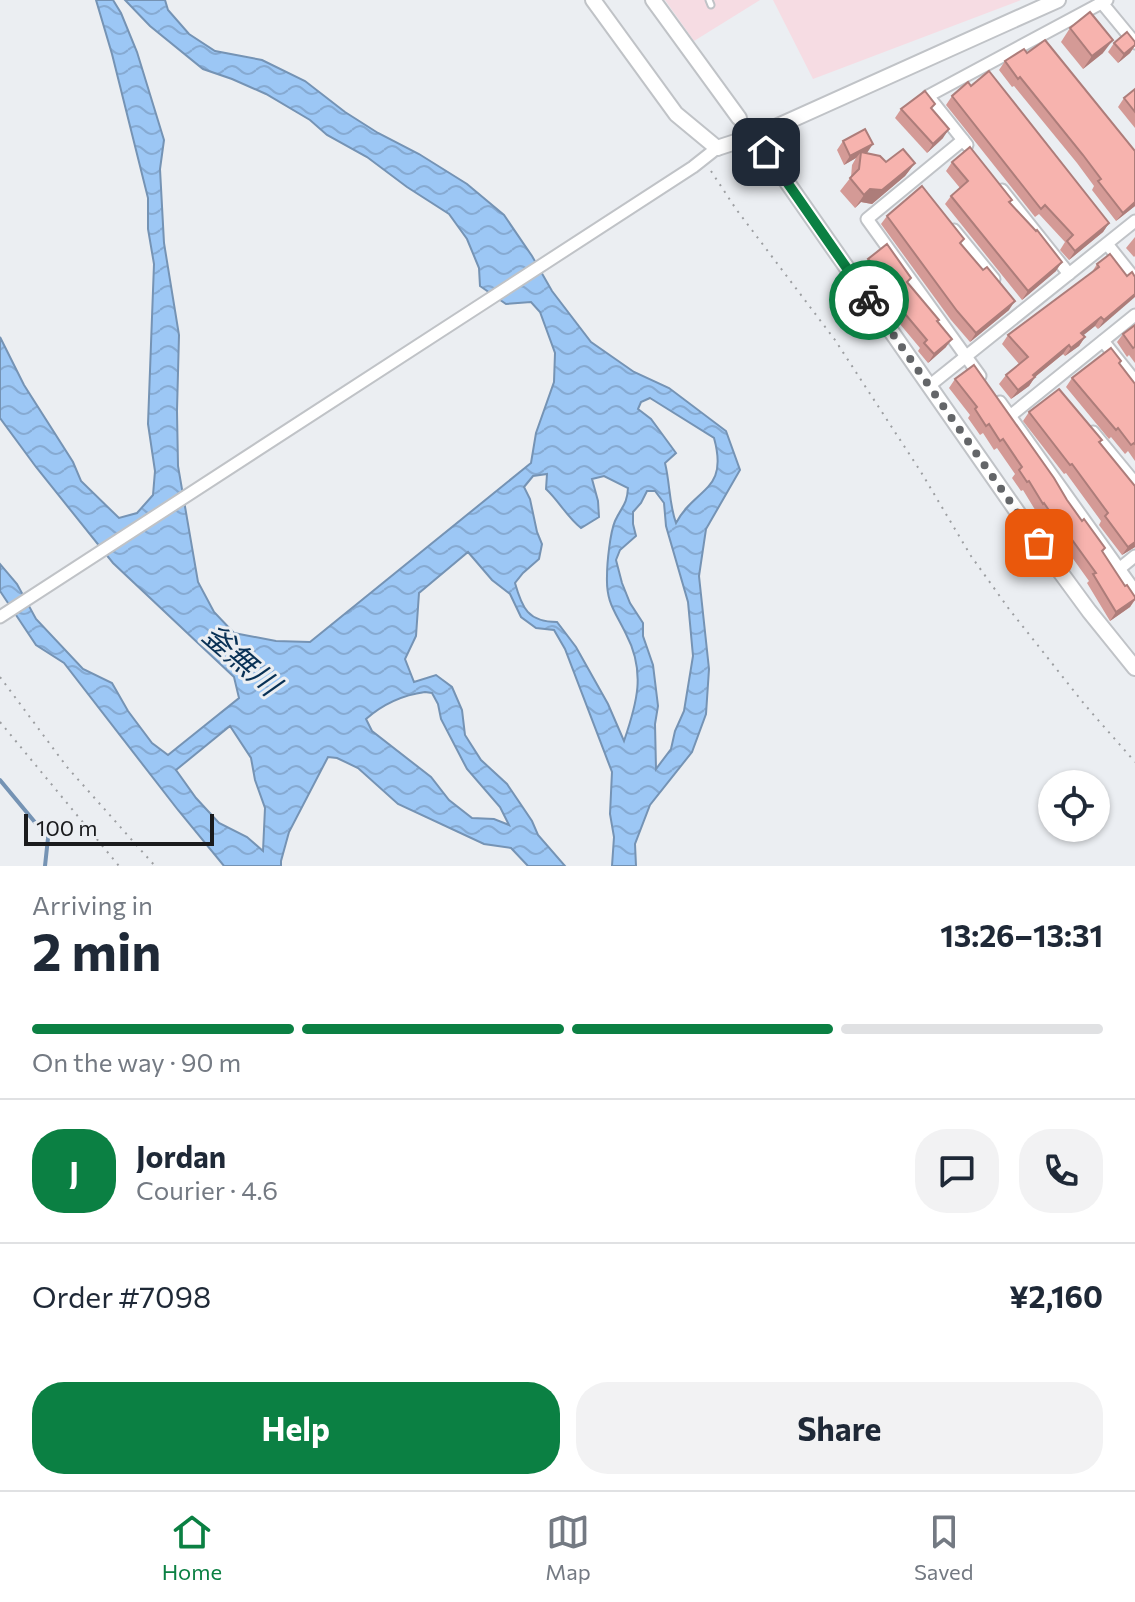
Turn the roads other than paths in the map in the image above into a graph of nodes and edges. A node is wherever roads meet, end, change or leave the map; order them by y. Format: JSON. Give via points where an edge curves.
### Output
{"nodes":[{"id":1,"x":593,"y":0,"type":"edge"},
{"id":2,"x":653,"y":0,"type":"edge"},
{"id":3,"x":1058,"y":0,"type":"edge"},
{"id":4,"x":1104,"y":2,"type":"edge"},
{"id":5,"x":1040,"y":36,"type":"junction"},
{"id":6,"x":1135,"y":43,"type":"edge"},
{"id":7,"x":1050,"y":48,"type":"edge"},
{"id":8,"x":983,"y":66,"type":"junction"},
{"id":9,"x":993,"y":78,"type":"edge"},
{"id":10,"x":739,"y":118,"type":"tunnel mouth"},
{"id":11,"x":963,"y":140,"type":"junction"},
{"id":12,"x":717,"y":148,"type":"junction"},
{"id":13,"x":766,"y":152,"type":"tunnel mouth"},
{"id":14,"x":972,"y":152,"type":"edge"},
{"id":15,"x":992,"y":176,"type":"edge"},
{"id":16,"x":914,"y":180,"type":"junction"},
{"id":17,"x":923,"y":192,"type":"edge"},
{"id":18,"x":943,"y":216,"type":"edge"},
{"id":19,"x":1135,"y":221,"type":"edge"},
{"id":20,"x":1107,"y":223,"type":"edge"},
{"id":21,"x":1112,"y":240,"type":"junction"},
{"id":22,"x":1069,"y":274,"type":"junction"},
{"id":23,"x":1135,"y":279,"type":"edge"},
{"id":24,"x":1001,"y":288,"type":"edge"},
{"id":25,"x":1011,"y":300,"type":"edge"},
{"id":26,"x":1021,"y":312,"type":"junction"},
{"id":27,"x":1135,"y":315,"type":"edge"},
{"id":28,"x":1103,"y":341,"type":"junction"},
{"id":29,"x":966,"y":357,"type":"junction"},
{"id":30,"x":984,"y":380,"type":"edge"},
{"id":31,"x":1135,"y":381,"type":"edge"},
{"id":32,"x":1052,"y":383,"type":"junction"},
{"id":33,"x":929,"y":386,"type":"junction"},
{"id":34,"x":993,"y":392,"type":"edge"},
{"id":35,"x":1061,"y":394,"type":"edge"},
{"id":36,"x":1010,"y":416,"type":"junction"},
{"id":37,"x":1089,"y":427,"type":"edge"},
{"id":38,"x":1135,"y":483,"type":"edge"},
{"id":39,"x":1135,"y":556,"type":"edge"},
{"id":40,"x":1119,"y":569,"type":"junction"},
{"id":41,"x":1135,"y":591,"type":"edge"},
{"id":42,"x":0,"y":617,"type":"edge"},
{"id":43,"x":1135,"y":668,"type":"edge"}],
"edges":[{"from":1,"to":12,"type":"street","via":[[676,114]]},
{"from":2,"to":10,"type":"street"},
{"from":3,"to":12,"type":"street","via":[[760,134]]},
{"from":4,"to":5,"type":"street"},
{"from":4,"to":6,"type":"street"},
{"from":5,"to":7,"type":"street"},
{"from":5,"to":8,"type":"street"},
{"from":8,"to":9,"type":"street"},
{"from":8,"to":11,"type":"street","via":[[928,96]]},
{"from":11,"to":14,"type":"street"},
{"from":11,"to":16,"type":"street"},
{"from":12,"to":42,"type":"street"},
{"from":13,"to":33,"type":"street"},
{"from":15,"to":22,"type":"street"},
{"from":16,"to":17,"type":"street"},
{"from":16,"to":29,"type":"street","via":[[867,219]]},
{"from":18,"to":24,"type":"street"},
{"from":19,"to":21,"type":"street"},
{"from":20,"to":21,"type":"street"},
{"from":21,"to":22,"type":"street"},
{"from":21,"to":23,"type":"street"},
{"from":22,"to":26,"type":"street"},
{"from":25,"to":26,"type":"street"},
{"from":26,"to":29,"type":"street"},
{"from":27,"to":28,"type":"street"},
{"from":28,"to":31,"type":"street"},
{"from":28,"to":32,"type":"street"},
{"from":29,"to":30,"type":"street"},
{"from":29,"to":33,"type":"street"},
{"from":32,"to":35,"type":"street"},
{"from":32,"to":36,"type":"street"},
{"from":33,"to":43,"type":"street","via":[[1080,600]]},
{"from":34,"to":36,"type":"street"},
{"from":36,"to":40,"type":"street"},
{"from":37,"to":38,"type":"street"},
{"from":39,"to":40,"type":"street"},
{"from":40,"to":41,"type":"street"}]}
